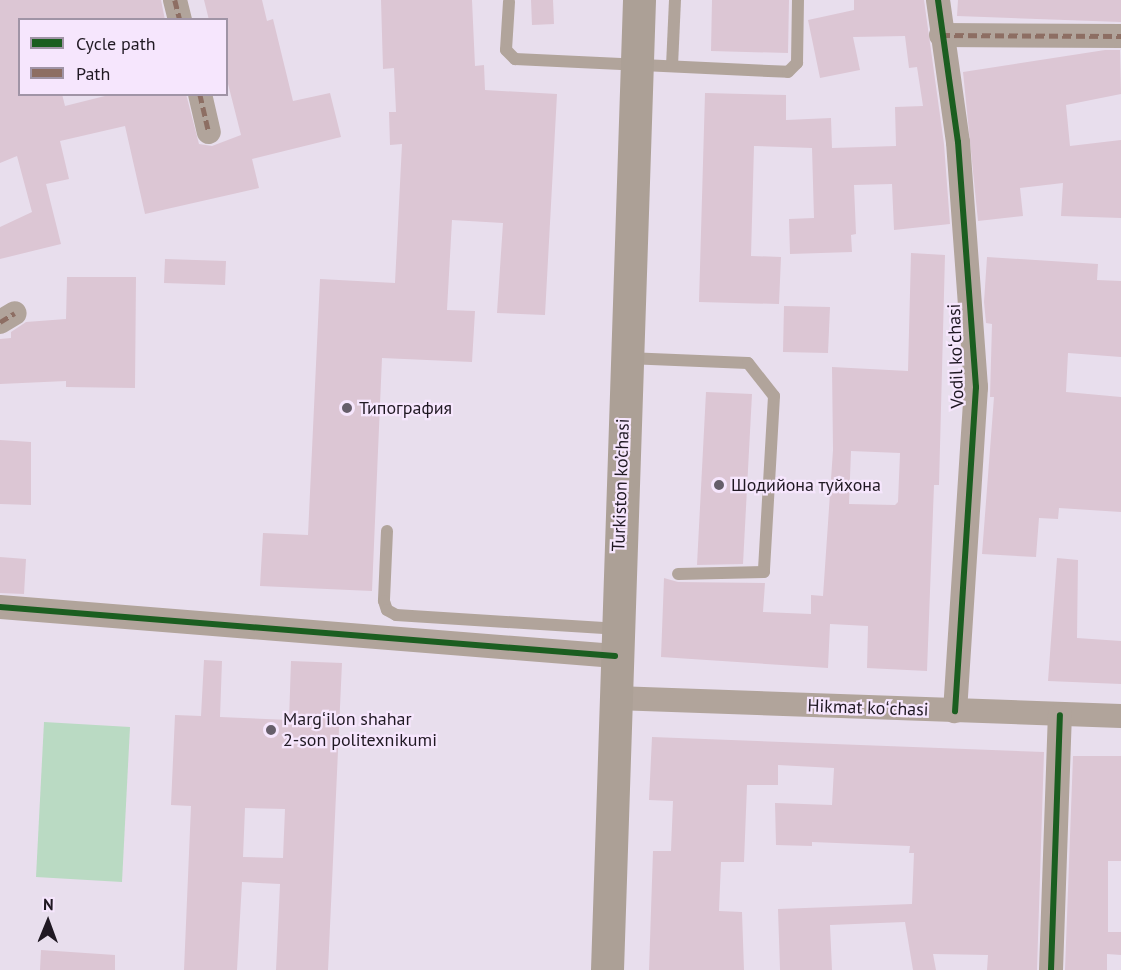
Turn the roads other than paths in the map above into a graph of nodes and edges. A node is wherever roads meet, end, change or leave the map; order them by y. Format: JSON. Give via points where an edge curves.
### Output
{"nodes":[{"id":1,"x":175,"y":0,"type":"edge"},
{"id":2,"x":639,"y":0,"type":"edge"},
{"id":3,"x":675,"y":0,"type":"edge"},
{"id":4,"x":798,"y":0,"type":"edge"},
{"id":5,"x":938,"y":0,"type":"edge"},
{"id":6,"x":509,"y":2,"type":"dead end"},
{"id":7,"x":180,"y":18,"type":"edge"},
{"id":8,"x":941,"y":35,"type":"junction"},
{"id":9,"x":1121,"y":36,"type":"edge"},
{"id":10,"x":637,"y":65,"type":"junction"},
{"id":11,"x":672,"y":66,"type":"junction"},
{"id":12,"x":200,"y":96,"type":"edge"},
{"id":13,"x":209,"y":132,"type":"dead end"},
{"id":14,"x":626,"y":358,"type":"junction"},
{"id":15,"x":387,"y":531,"type":"dead end"},
{"id":16,"x":678,"y":574,"type":"dead end"},
{"id":17,"x":0,"y":607,"type":"edge"},
{"id":18,"x":615,"y":642,"type":"junction"},
{"id":19,"x":615,"y":698,"type":"junction"},
{"id":20,"x":955,"y":711,"type":"junction"},
{"id":21,"x":1060,"y":715,"type":"junction"},
{"id":22,"x":1121,"y":717,"type":"edge"},
{"id":23,"x":607,"y":970,"type":"edge"},
{"id":24,"x":1052,"y":970,"type":"edge"}],
"edges":[{"from":1,"to":7,"type":"street"},
{"from":2,"to":10,"type":"main road","name":"Turkiston ko’chasi"},
{"from":3,"to":11,"type":"lane"},
{"from":4,"to":11,"type":"lane","via":[[794,69],[788,72]]},
{"from":5,"to":8,"type":"street","name":"Vodil koʻchasi"},
{"from":6,"to":10,"type":"lane","via":[[509,56]]},
{"from":8,"to":9,"type":"street"},
{"from":8,"to":20,"type":"street","name":"Vodil koʻchasi","via":[[958,142],[976,387]]},
{"from":10,"to":11,"type":"lane"},
{"from":10,"to":14,"type":"main road","name":"Turkiston ko’chasi"},
{"from":12,"to":13,"type":"street"},
{"from":14,"to":16,"type":"lane","via":[[748,363],[774,396],[764,572]]},
{"from":14,"to":18,"type":"main road","name":"Turkiston ko’chasi"},
{"from":15,"to":18,"type":"lane","via":[[384,601],[387,610],[396,615]]},
{"from":17,"to":18,"type":"street"},
{"from":18,"to":19,"type":"main road","name":"Turkiston ko’chasi"},
{"from":19,"to":20,"type":"street","name":"Hikmat koʻchasi"},
{"from":19,"to":23,"type":"main road","name":"Turkiston ko’chasi"},
{"from":20,"to":21,"type":"street","name":"Hikmat koʻchasi"},
{"from":21,"to":22,"type":"street","name":"Hikmat koʻchasi"},
{"from":21,"to":24,"type":"street"}]}
